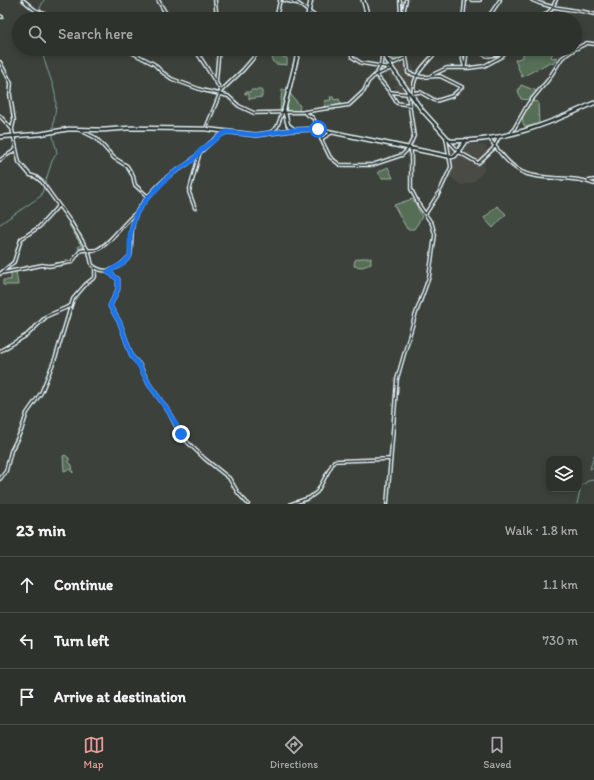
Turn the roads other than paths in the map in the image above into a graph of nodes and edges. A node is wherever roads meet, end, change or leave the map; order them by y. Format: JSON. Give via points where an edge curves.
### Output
{"nodes":[{"id":1,"x":22,"y":0,"type":"edge"},
{"id":2,"x":158,"y":0,"type":"edge"},
{"id":3,"x":215,"y":0,"type":"edge"},
{"id":4,"x":280,"y":0,"type":"edge"},
{"id":5,"x":284,"y":0,"type":"edge"},
{"id":6,"x":293,"y":0,"type":"edge"},
{"id":7,"x":311,"y":0,"type":"edge"},
{"id":8,"x":363,"y":0,"type":"edge"},
{"id":9,"x":400,"y":0,"type":"edge"},
{"id":10,"x":406,"y":0,"type":"edge"},
{"id":11,"x":465,"y":0,"type":"edge"},
{"id":12,"x":471,"y":0,"type":"edge"},
{"id":13,"x":480,"y":0,"type":"edge"},
{"id":14,"x":500,"y":0,"type":"edge"},
{"id":15,"x":532,"y":0,"type":"edge"},
{"id":16,"x":556,"y":0,"type":"edge"},
{"id":17,"x":296,"y":3,"type":"junction"},
{"id":18,"x":552,"y":8,"type":"junction"},
{"id":19,"x":41,"y":12,"type":"edge"},
{"id":20,"x":166,"y":12,"type":"edge"},
{"id":21,"x":216,"y":12,"type":"edge"},
{"id":22,"x":277,"y":12,"type":"edge"},
{"id":23,"x":309,"y":12,"type":"joint"},
{"id":24,"x":367,"y":12,"type":"edge"},
{"id":25,"x":401,"y":12,"type":"edge"},
{"id":26,"x":403,"y":12,"type":"edge"},
{"id":27,"x":464,"y":12,"type":"edge"},
{"id":28,"x":492,"y":12,"type":"edge"},
{"id":29,"x":548,"y":12,"type":"edge"},
{"id":30,"x":594,"y":14,"type":"edge"},
{"id":31,"x":594,"y":44,"type":"edge"},
{"id":32,"x":582,"y":46,"type":"edge"},
{"id":33,"x":140,"y":56,"type":"edge"},
{"id":34,"x":199,"y":56,"type":"edge"},
{"id":35,"x":218,"y":56,"type":"edge"},
{"id":36,"x":255,"y":56,"type":"edge"},
{"id":37,"x":297,"y":56,"type":"edge"},
{"id":38,"x":352,"y":56,"type":"edge"},
{"id":39,"x":384,"y":56,"type":"junction"},
{"id":40,"x":432,"y":56,"type":"edge"},
{"id":41,"x":462,"y":56,"type":"edge"},
{"id":42,"x":466,"y":56,"type":"edge"},
{"id":43,"x":502,"y":56,"type":"edge"},
{"id":44,"x":565,"y":56,"type":"edge"},
{"id":45,"x":405,"y":58,"type":"joint"},
{"id":46,"x":0,"y":62,"type":"edge"},
{"id":47,"x":381,"y":67,"type":"junction"},
{"id":48,"x":392,"y":68,"type":"junction"},
{"id":49,"x":465,"y":68,"type":"junction"},
{"id":50,"x":376,"y":75,"type":"junction"},
{"id":51,"x":415,"y":76,"type":"junction"},
{"id":52,"x":431,"y":76,"type":"junction"},
{"id":53,"x":216,"y":82,"type":"junction"},
{"id":54,"x":407,"y":87,"type":"junction"},
{"id":55,"x":222,"y":91,"type":"junction"},
{"id":56,"x":390,"y":92,"type":"junction"},
{"id":57,"x":413,"y":93,"type":"junction"},
{"id":58,"x":219,"y":94,"type":"junction"},
{"id":59,"x":407,"y":94,"type":"junction"},
{"id":60,"x":414,"y":97,"type":"junction"},
{"id":61,"x":594,"y":103,"type":"edge"},
{"id":62,"x":410,"y":105,"type":"junction"},
{"id":63,"x":303,"y":112,"type":"junction"},
{"id":64,"x":283,"y":113,"type":"junction"},
{"id":65,"x":0,"y":116,"type":"edge"},
{"id":66,"x":12,"y":129,"type":"junction"},
{"id":67,"x":205,"y":129,"type":"junction"},
{"id":68,"x":80,"y":130,"type":"junction"},
{"id":69,"x":295,"y":130,"type":"junction"},
{"id":70,"x":321,"y":130,"type":"junction"},
{"id":71,"x":227,"y":132,"type":"junction"},
{"id":72,"x":332,"y":132,"type":"junction"},
{"id":73,"x":269,"y":133,"type":"junction"},
{"id":74,"x":511,"y":135,"type":"junction"},
{"id":75,"x":500,"y":136,"type":"junction"},
{"id":76,"x":0,"y":137,"type":"edge"},
{"id":77,"x":14,"y":137,"type":"junction"},
{"id":78,"x":489,"y":137,"type":"junction"},
{"id":79,"x":447,"y":139,"type":"junction"},
{"id":80,"x":466,"y":140,"type":"junction"},
{"id":81,"x":495,"y":146,"type":"junction"},
{"id":82,"x":410,"y":149,"type":"junction"},
{"id":83,"x":16,"y":150,"type":"junction"},
{"id":84,"x":201,"y":150,"type":"junction"},
{"id":85,"x":457,"y":150,"type":"junction"},
{"id":86,"x":448,"y":157,"type":"junction"},
{"id":87,"x":0,"y":160,"type":"edge"},
{"id":88,"x":594,"y":180,"type":"edge"},
{"id":89,"x":587,"y":182,"type":"junction"},
{"id":90,"x":594,"y":184,"type":"edge"},
{"id":91,"x":150,"y":196,"type":"junction"},
{"id":92,"x":58,"y":206,"type":"junction"},
{"id":93,"x":195,"y":208,"type":"dead end"},
{"id":94,"x":425,"y":213,"type":"junction"},
{"id":95,"x":136,"y":214,"type":"junction"},
{"id":96,"x":87,"y":250,"type":"junction"},
{"id":97,"x":95,"y":268,"type":"junction"},
{"id":98,"x":108,"y":272,"type":"junction"},
{"id":99,"x":1,"y":274,"type":"edge"},
{"id":100,"x":70,"y":306,"type":"junction"},
{"id":101,"x":0,"y":350,"type":"edge"},
{"id":102,"x":390,"y":459,"type":"junction"},
{"id":103,"x":0,"y":479,"type":"edge"},
{"id":104,"x":248,"y":504,"type":"edge"},
{"id":105,"x":291,"y":504,"type":"edge"},
{"id":106,"x":387,"y":504,"type":"edge"}],
"edges":[{"from":1,"to":19,"type":"street"},
{"from":2,"to":20,"type":"street"},
{"from":3,"to":21,"type":"street"},
{"from":4,"to":22,"type":"street"},
{"from":5,"to":17,"type":"street"},
{"from":6,"to":17,"type":"street"},
{"from":7,"to":23,"type":"street"},
{"from":8,"to":24,"type":"street"},
{"from":9,"to":25,"type":"street"},
{"from":10,"to":26,"type":"street"},
{"from":11,"to":27,"type":"street"},
{"from":12,"to":13,"type":"street"},
{"from":14,"to":28,"type":"street"},
{"from":15,"to":18,"type":"street"},
{"from":16,"to":18,"type":"street"},
{"from":17,"to":23,"type":"street"},
{"from":18,"to":29,"type":"street"},
{"from":18,"to":30,"type":"street"},
{"from":31,"to":32,"type":"street"},
{"from":33,"to":58,"type":"street","via":[[172,79]]},
{"from":34,"to":53,"type":"street"},
{"from":35,"to":53,"type":"street"},
{"from":36,"to":55,"type":"street"},
{"from":37,"to":64,"type":"street"},
{"from":38,"to":47,"type":"street","via":[[358,62]]},
{"from":39,"to":45,"type":"street","via":[[394,63]]},
{"from":39,"to":47,"type":"street"},
{"from":39,"to":48,"type":"street"},
{"from":40,"to":51,"type":"street"},
{"from":41,"to":49,"type":"street"},
{"from":42,"to":49,"type":"street"},
{"from":43,"to":49,"type":"street","via":[[484,66]]},
{"from":44,"to":74,"type":"street","via":[[528,104]]},
{"from":45,"to":51,"type":"street","via":[[409,66],[408,74]]},
{"from":46,"to":66,"type":"street","via":[[11,83],[10,99],[14,120]]},
{"from":47,"to":48,"type":"street"},
{"from":47,"to":50,"type":"street"},
{"from":48,"to":50,"type":"street"},
{"from":48,"to":54,"type":"street"},
{"from":49,"to":52,"type":"street","via":[[447,68]]},
{"from":50,"to":56,"type":"street"},
{"from":50,"to":63,"type":"street","via":[[349,105]]},
{"from":51,"to":52,"type":"street"},
{"from":51,"to":57,"type":"street"},
{"from":52,"to":57,"type":"street","via":[[444,77],[462,87],[452,96],[436,101],[420,92]]},
{"from":53,"to":55,"type":"street"},
{"from":54,"to":59,"type":"street"},
{"from":54,"to":60,"type":"street"},
{"from":55,"to":58,"type":"street"},
{"from":56,"to":59,"type":"street"},
{"from":56,"to":62,"type":"street","via":[[397,103]]},
{"from":57,"to":60,"type":"street"},
{"from":58,"to":64,"type":"street","via":[[228,96],[252,113]]},
{"from":58,"to":67,"type":"street"},
{"from":59,"to":62,"type":"street"},
{"from":60,"to":79,"type":"street"},
{"from":61,"to":74,"type":"street","via":[[551,123]]},
{"from":62,"to":82,"type":"street","via":[[414,136]]},
{"from":63,"to":64,"type":"street"},
{"from":63,"to":70,"type":"street","via":[[313,118]]},
{"from":64,"to":69,"type":"street","via":[[288,125]]},
{"from":64,"to":73,"type":"street","via":[[276,127]]},
{"from":65,"to":66,"type":"street"},
{"from":66,"to":77,"type":"street"},
{"from":67,"to":68,"type":"street","via":[[148,127]]},
{"from":67,"to":71,"type":"street"},
{"from":68,"to":77,"type":"street"},
{"from":68,"to":91,"type":"street","via":[[98,140],[114,158],[127,166],[135,186]]},
{"from":69,"to":70,"type":"street"},
{"from":69,"to":73,"type":"street"},
{"from":70,"to":72,"type":"street"},
{"from":71,"to":73,"type":"street","via":[[256,135]]},
{"from":71,"to":84,"type":"street"},
{"from":72,"to":82,"type":"street"},
{"from":72,"to":82,"type":"street","via":[[321,140],[330,157],[340,165],[372,165],[402,155]]},
{"from":74,"to":75,"type":"street"},
{"from":75,"to":78,"type":"street"},
{"from":75,"to":81,"type":"street"},
{"from":76,"to":77,"type":"street"},
{"from":77,"to":83,"type":"street"},
{"from":78,"to":80,"type":"street"},
{"from":78,"to":81,"type":"street"},
{"from":79,"to":80,"type":"street"},
{"from":79,"to":85,"type":"street"},
{"from":79,"to":86,"type":"street"},
{"from":80,"to":85,"type":"street"},
{"from":81,"to":85,"type":"street","via":[[478,163]]},
{"from":81,"to":89,"type":"street","via":[[515,167],[527,174]]},
{"from":82,"to":86,"type":"street"},
{"from":82,"to":94,"type":"street","via":[[411,189],[418,205]]},
{"from":83,"to":87,"type":"street"},
{"from":83,"to":92,"type":"street","via":[[22,167],[40,180]]},
{"from":84,"to":91,"type":"street","via":[[192,161],[166,178]]},
{"from":84,"to":93,"type":"street","via":[[189,192]]},
{"from":85,"to":86,"type":"street","via":[[454,157]]},
{"from":86,"to":94,"type":"street","via":[[451,167],[436,198]]},
{"from":88,"to":89,"type":"street"},
{"from":89,"to":90,"type":"street"},
{"from":91,"to":95,"type":"street"},
{"from":92,"to":96,"type":"street"},
{"from":92,"to":99,"type":"street","via":[[39,227],[21,239],[14,262]]},
{"from":94,"to":102,"type":"street","via":[[434,228],[429,277],[398,379]]},
{"from":95,"to":96,"type":"street","via":[[126,220],[101,247]]},
{"from":95,"to":98,"type":"street","via":[[130,233],[130,256]]},
{"from":96,"to":97,"type":"street","via":[[91,264]]},
{"from":96,"to":99,"type":"street","via":[[78,252],[71,262]]},
{"from":97,"to":98,"type":"street"},
{"from":97,"to":100,"type":"street","via":[[95,277],[73,299]]},
{"from":98,"to":104,"type":"street","via":[[118,279],[118,289],[110,306],[120,323],[132,357],[169,412],[181,436],[229,478]]},
{"from":100,"to":101,"type":"street","via":[[47,316],[27,335]]},
{"from":100,"to":103,"type":"street","via":[[56,356],[41,393],[27,413],[22,431],[11,451],[6,471]]},
{"from":102,"to":105,"type":"street","via":[[334,461],[317,492],[309,498]]},
{"from":102,"to":106,"type":"street"}]}
